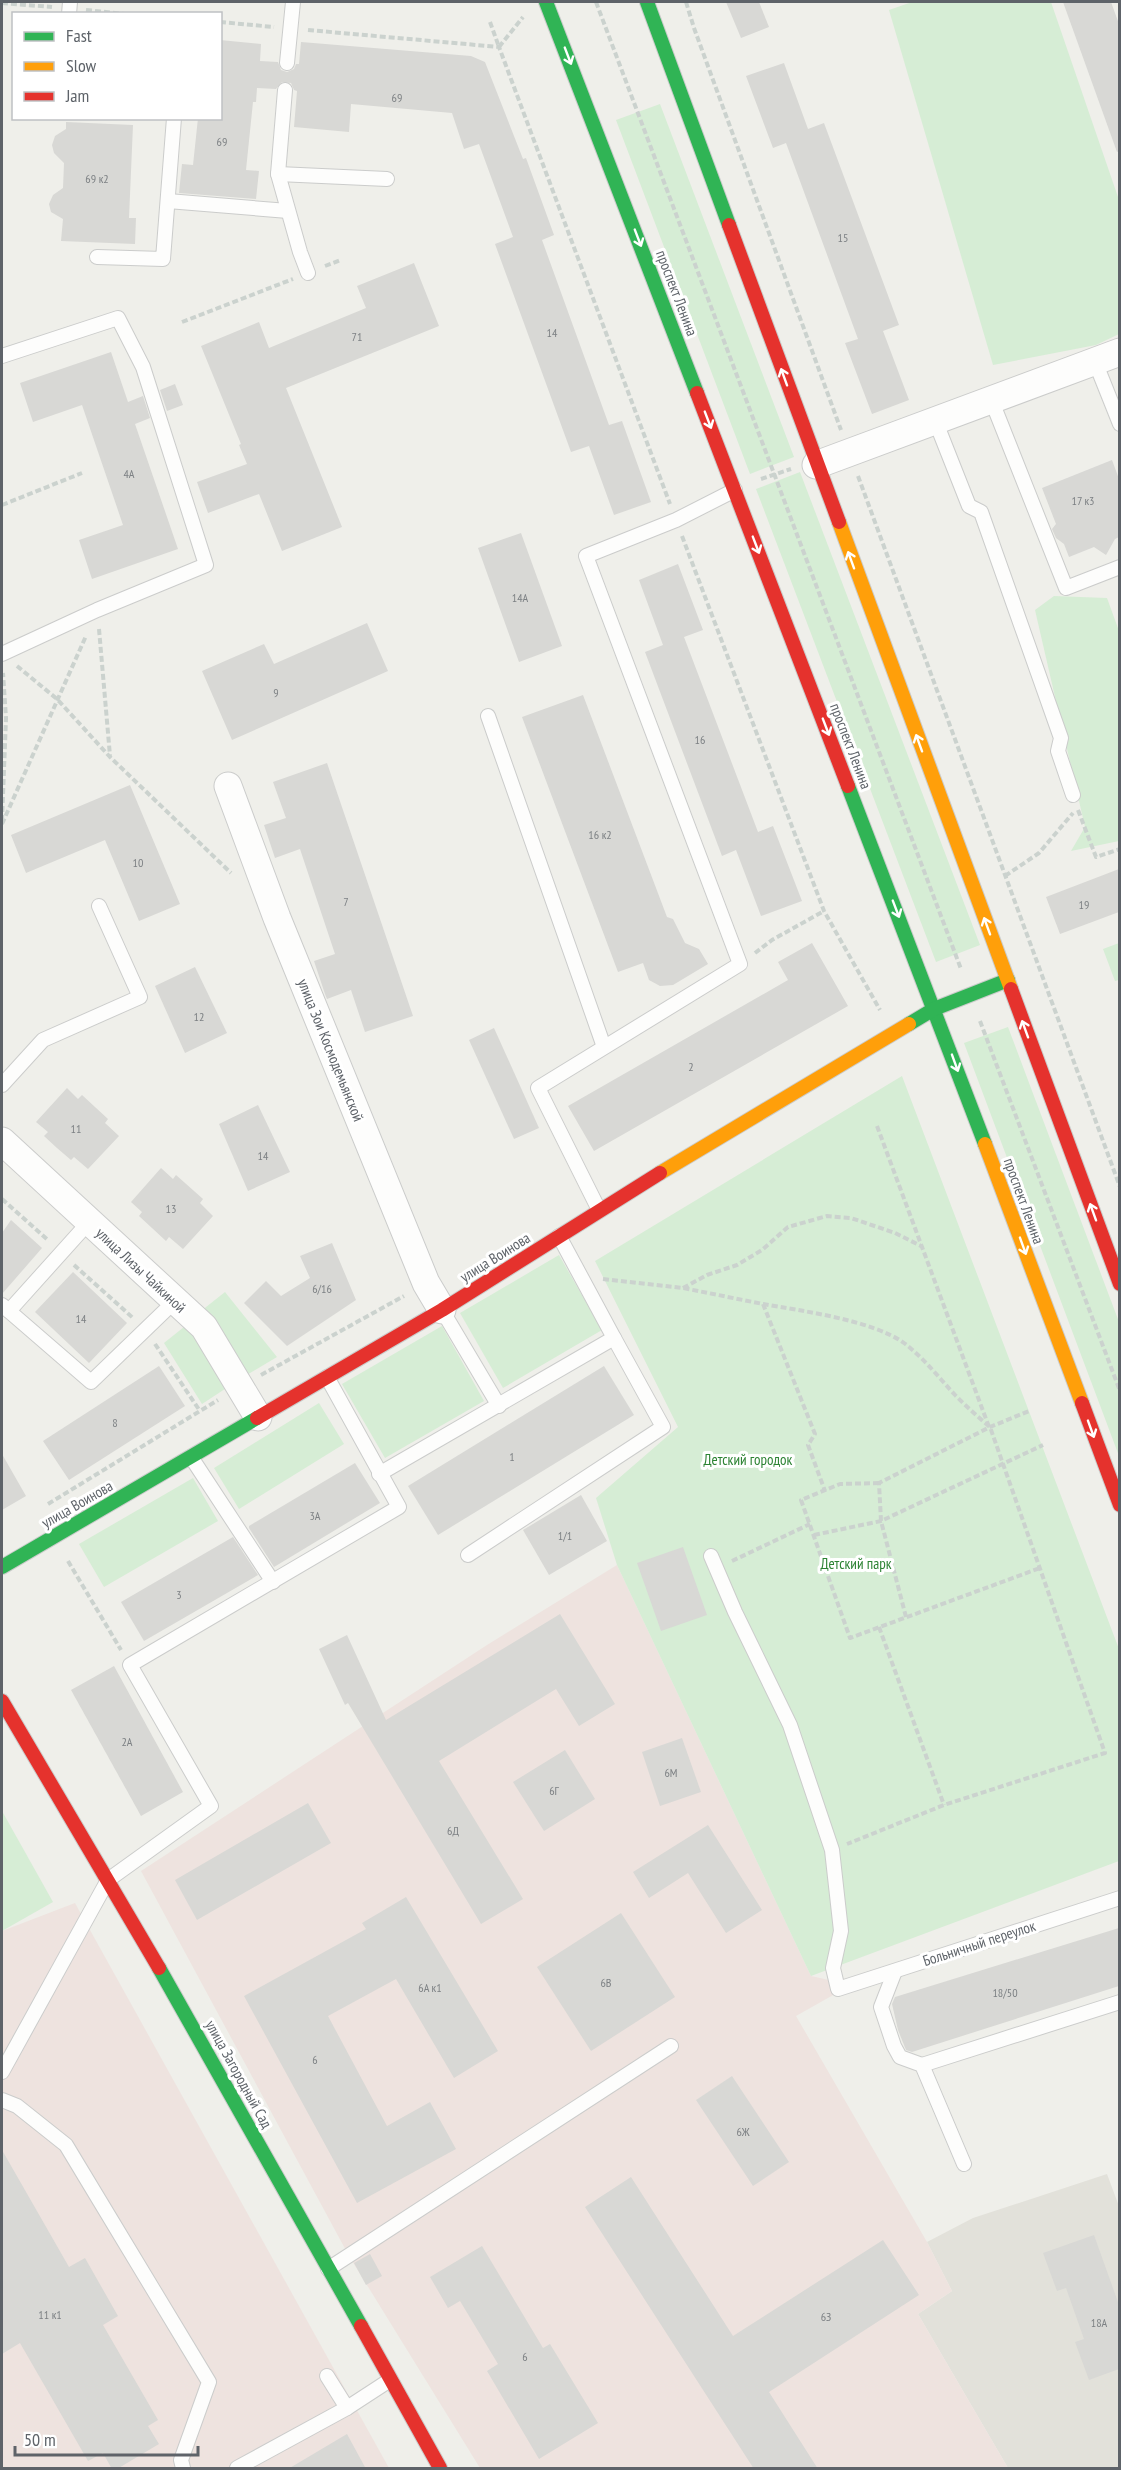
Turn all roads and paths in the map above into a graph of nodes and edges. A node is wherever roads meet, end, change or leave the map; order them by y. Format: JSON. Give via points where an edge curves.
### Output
{"nodes":[{"id":1,"x":293,"y":2,"type":"edge"},
{"id":2,"x":546,"y":2,"type":"edge"},
{"id":3,"x":596,"y":2,"type":"edge"},
{"id":4,"x":647,"y":2,"type":"edge"},
{"id":5,"x":686,"y":2,"type":"edge"},
{"id":6,"x":528,"y":10,"type":"dead end"},
{"id":7,"x":222,"y":22,"type":"edge"},
{"id":8,"x":490,"y":22,"type":"dead end"},
{"id":9,"x":290,"y":28,"type":"junction"},
{"id":10,"x":499,"y":47,"type":"junction"},
{"id":11,"x":287,"y":63,"type":"dead end"},
{"id":12,"x":285,"y":90,"type":"dead end"},
{"id":13,"x":174,"y":120,"type":"edge"},
{"id":14,"x":278,"y":174,"type":"junction"},
{"id":15,"x":387,"y":179,"type":"dead end"},
{"id":16,"x":168,"y":201,"type":"junction"},
{"id":17,"x":288,"y":211,"type":"junction"},
{"id":18,"x":97,"y":257,"type":"dead end"},
{"id":19,"x":341,"y":260,"type":"dead end"},
{"id":20,"x":308,"y":273,"type":"junction"},
{"id":21,"x":182,"y":322,"type":"dead end"},
{"id":22,"x":2,"y":356,"type":"edge"},
{"id":23,"x":1107,"y":356,"type":"edge"},
{"id":24,"x":991,"y":399,"type":"junction"},
{"id":25,"x":935,"y":420,"type":"junction"},
{"id":26,"x":1119,"y":424,"type":"edge"},
{"id":27,"x":849,"y":453,"type":"junction"},
{"id":28,"x":816,"y":465,"type":"junction"},
{"id":29,"x":82,"y":473,"type":"dead end"},
{"id":30,"x":774,"y":474,"type":"junction"},
{"id":31,"x":735,"y":490,"type":"junction"},
{"id":32,"x":2,"y":505,"type":"edge"},
{"id":33,"x":676,"y":520,"type":"junction"},
{"id":34,"x":1119,"y":567,"type":"edge"},
{"id":35,"x":97,"y":610,"type":"junction"},
{"id":36,"x":2,"y":654,"type":"edge"},
{"id":37,"x":57,"y":699,"type":"junction"},
{"id":38,"x":489,"y":716,"type":"dead end"},
{"id":39,"x":110,"y":757,"type":"junction"},
{"id":40,"x":228,"y":786,"type":"dead end"},
{"id":41,"x":1075,"y":801,"type":"junction"},
{"id":42,"x":2,"y":824,"type":"edge"},
{"id":43,"x":1119,"y":849,"type":"edge"},
{"id":44,"x":1005,"y":876,"type":"junction"},
{"id":45,"x":236,"y":877,"type":"dead end"},
{"id":46,"x":99,"y":906,"type":"dead end"},
{"id":47,"x":824,"y":911,"type":"junction"},
{"id":48,"x":740,"y":964,"type":"junction"},
{"id":49,"x":1008,"y":980,"type":"junction"},
{"id":50,"x":971,"y":995,"type":"junction"},
{"id":51,"x":934,"y":1009,"type":"junction"},
{"id":52,"x":894,"y":1033,"type":"junction"},
{"id":53,"x":604,"y":1047,"type":"junction"},
{"id":54,"x":2,"y":1085,"type":"edge"},
{"id":55,"x":877,"y":1126,"type":"dead end"},
{"id":56,"x":2,"y":1141,"type":"edge"},
{"id":57,"x":1119,"y":1187,"type":"edge"},
{"id":58,"x":2,"y":1199,"type":"edge"},
{"id":59,"x":599,"y":1210,"type":"junction"},
{"id":60,"x":89,"y":1222,"type":"junction"},
{"id":61,"x":559,"y":1236,"type":"junction"},
{"id":62,"x":922,"y":1247,"type":"junction"},
{"id":63,"x":61,"y":1252,"type":"junction"},
{"id":64,"x":603,"y":1279,"type":"dead end"},
{"id":65,"x":1119,"y":1284,"type":"edge"},
{"id":66,"x":683,"y":1288,"type":"junction"},
{"id":67,"x":175,"y":1301,"type":"junction"},
{"id":68,"x":763,"y":1304,"type":"junction"},
{"id":69,"x":5,"y":1308,"type":"edge"},
{"id":70,"x":442,"y":1310,"type":"junction"},
{"id":71,"x":145,"y":1329,"type":"junction"},
{"id":72,"x":614,"y":1338,"type":"junction"},
{"id":73,"x":327,"y":1377,"type":"junction"},
{"id":74,"x":1119,"y":1391,"type":"edge"},
{"id":75,"x":500,"y":1406,"type":"junction"},
{"id":76,"x":1029,"y":1410,"type":"dead end"},
{"id":77,"x":200,"y":1411,"type":"dead end"},
{"id":78,"x":258,"y":1417,"type":"junction"},
{"id":79,"x":990,"y":1427,"type":"junction"},
{"id":80,"x":1043,"y":1445,"type":"dead end"},
{"id":81,"x":191,"y":1457,"type":"junction"},
{"id":82,"x":1002,"y":1464,"type":"junction"},
{"id":83,"x":379,"y":1474,"type":"junction"},
{"id":84,"x":879,"y":1483,"type":"junction"},
{"id":85,"x":825,"y":1491,"type":"junction"},
{"id":86,"x":1119,"y":1505,"type":"edge"},
{"id":87,"x":881,"y":1521,"type":"junction"},
{"id":88,"x":810,"y":1524,"type":"junction"},
{"id":89,"x":814,"y":1536,"type":"junction"},
{"id":90,"x":54,"y":1537,"type":"junction"},
{"id":91,"x":468,"y":1555,"type":"dead end"},
{"id":92,"x":715,"y":1562,"type":"joint"},
{"id":93,"x":2,"y":1567,"type":"edge"},
{"id":94,"x":1040,"y":1568,"type":"junction"},
{"id":95,"x":273,"y":1582,"type":"junction"},
{"id":96,"x":906,"y":1617,"type":"junction"},
{"id":97,"x":879,"y":1627,"type":"junction"},
{"id":98,"x":130,"y":1665,"type":"junction"},
{"id":99,"x":2,"y":1701,"type":"edge"},
{"id":100,"x":944,"y":1805,"type":"junction"},
{"id":101,"x":832,"y":1850,"type":"junction"},
{"id":102,"x":108,"y":1880,"type":"junction"},
{"id":103,"x":1119,"y":1898,"type":"edge"},
{"id":104,"x":895,"y":1971,"type":"junction"},
{"id":105,"x":1119,"y":2002,"type":"edge"},
{"id":106,"x":671,"y":2046,"type":"dead end"},
{"id":107,"x":922,"y":2065,"type":"junction"},
{"id":108,"x":2,"y":2072,"type":"edge"},
{"id":109,"x":2,"y":2100,"type":"edge"},
{"id":110,"x":964,"y":2164,"type":"dead end"},
{"id":111,"x":328,"y":2269,"type":"junction"},
{"id":112,"x":327,"y":2376,"type":"dead end"},
{"id":113,"x":390,"y":2380,"type":"junction"},
{"id":114,"x":347,"y":2408,"type":"junction"},
{"id":115,"x":183,"y":2469,"type":"edge"},
{"id":116,"x":237,"y":2469,"type":"edge"},
{"id":117,"x":440,"y":2469,"type":"edge"}],
"edges":[{"from":1,"to":9,"type":"lane"},
{"from":2,"to":31,"type":"main road","name":"проспект Ленина","one_way":true},
{"from":3,"to":30,"type":"path"},
{"from":28,"to":4,"type":"main road","one_way":true},
{"from":5,"to":27,"type":"path"},
{"from":6,"to":10,"type":"path"},
{"from":7,"to":9,"type":"path"},
{"from":8,"to":10,"type":"path"},
{"from":9,"to":10,"type":"path"},
{"from":9,"to":11,"type":"lane"},
{"from":10,"to":33,"type":"path"},
{"from":12,"to":14,"type":"lane"},
{"from":13,"to":16,"type":"lane"},
{"from":14,"to":15,"type":"lane"},
{"from":14,"to":17,"type":"lane"},
{"from":16,"to":17,"type":"lane"},
{"from":16,"to":18,"type":"lane","via":[[163,259]]},
{"from":17,"to":20,"type":"lane"},
{"from":19,"to":20,"type":"path"},
{"from":20,"to":21,"type":"path"},
{"from":22,"to":35,"type":"lane","via":[[118,318],[143,367],[206,565]]},
{"from":23,"to":24,"type":"street"},
{"from":23,"to":26,"type":"lane"},
{"from":24,"to":25,"type":"street"},
{"from":24,"to":34,"type":"lane","via":[[1066,588]]},
{"from":25,"to":27,"type":"street"},
{"from":25,"to":41,"type":"lane","via":[[969,506],[981,512],[1061,738],[1058,751]]},
{"from":27,"to":28,"type":"street"},
{"from":27,"to":44,"type":"path"},
{"from":28,"to":30,"type":"path"},
{"from":49,"to":28,"type":"main road","one_way":true},
{"from":29,"to":32,"type":"path"},
{"from":30,"to":31,"type":"path"},
{"from":30,"to":50,"type":"path"},
{"from":31,"to":33,"type":"lane"},
{"from":31,"to":51,"type":"main road","name":"проспект Ленина","one_way":true},
{"from":33,"to":47,"type":"path"},
{"from":33,"to":48,"type":"lane","via":[[586,556]]},
{"from":35,"to":36,"type":"lane"},
{"from":35,"to":37,"type":"path"},
{"from":35,"to":39,"type":"path"},
{"from":36,"to":37,"type":"path"},
{"from":36,"to":42,"type":"path","via":[[6,718]]},
{"from":37,"to":39,"type":"path"},
{"from":37,"to":42,"type":"path"},
{"from":38,"to":53,"type":"lane"},
{"from":39,"to":45,"type":"path"},
{"from":40,"to":70,"type":"street","name":"улица Зои Космодемьянской","via":[[277,918],[426,1283]]},
{"from":41,"to":43,"type":"path","via":[[1095,857]]},
{"from":41,"to":44,"type":"path","via":[[1039,853]]},
{"from":44,"to":57,"type":"path"},
{"from":46,"to":54,"type":"lane","via":[[140,997],[43,1041]]},
{"from":47,"to":48,"type":"path","via":[[771,940]]},
{"from":47,"to":52,"type":"path"},
{"from":48,"to":53,"type":"lane"},
{"from":49,"to":50,"type":"main road","name":"улица Воинова"},
{"from":65,"to":49,"type":"main road","one_way":true},
{"from":50,"to":51,"type":"main road","name":"улица Воинова"},
{"from":50,"to":74,"type":"path"},
{"from":51,"to":52,"type":"main road","name":"улица Воинова"},
{"from":51,"to":86,"type":"main road","name":"проспект Ленина","one_way":true},
{"from":52,"to":59,"type":"main road","name":"улица Воинова"},
{"from":53,"to":59,"type":"lane","via":[[538,1088]]},
{"from":55,"to":62,"type":"path"},
{"from":56,"to":60,"type":"street","name":"улица Лизы Чайкиной"},
{"from":58,"to":63,"type":"path"},
{"from":59,"to":61,"type":"main road","name":"улица Воинова"},
{"from":60,"to":63,"type":"lane"},
{"from":60,"to":67,"type":"street","name":"улица Лизы Чайкиной"},
{"from":61,"to":70,"type":"main road","name":"улица Воинова"},
{"from":61,"to":72,"type":"lane"},
{"from":62,"to":66,"type":"path","via":[[851,1218],[827,1216],[788,1227],[762,1250]]},
{"from":62,"to":79,"type":"path"},
{"from":63,"to":69,"type":"lane"},
{"from":63,"to":71,"type":"path"},
{"from":64,"to":66,"type":"path"},
{"from":66,"to":68,"type":"path"},
{"from":67,"to":71,"type":"lane"},
{"from":67,"to":78,"type":"street","name":"улица Лизы Чайкиной","via":[[204,1327]]},
{"from":68,"to":79,"type":"path","via":[[831,1316],[902,1342]]},
{"from":68,"to":85,"type":"path","via":[[815,1434],[808,1445]]},
{"from":69,"to":71,"type":"lane","via":[[91,1382]]},
{"from":70,"to":73,"type":"main road","name":"улица Воинова"},
{"from":70,"to":75,"type":"lane"},
{"from":71,"to":77,"type":"path"},
{"from":72,"to":75,"type":"lane"},
{"from":72,"to":91,"type":"lane","via":[[663,1427]]},
{"from":73,"to":78,"type":"main road","name":"улица Воинова"},
{"from":73,"to":83,"type":"lane"},
{"from":75,"to":83,"type":"lane"},
{"from":76,"to":79,"type":"path"},
{"from":78,"to":81,"type":"main road","name":"улица Воинова"},
{"from":79,"to":82,"type":"path"},
{"from":79,"to":84,"type":"path"},
{"from":80,"to":82,"type":"path"},
{"from":81,"to":90,"type":"main road","name":"улица Воинова"},
{"from":81,"to":95,"type":"lane"},
{"from":82,"to":87,"type":"path"},
{"from":82,"to":94,"type":"path"},
{"from":83,"to":95,"type":"lane","via":[[399,1507]]},
{"from":84,"to":85,"type":"path","via":[[840,1484]]},
{"from":84,"to":87,"type":"path"},
{"from":85,"to":88,"type":"path","via":[[801,1500]]},
{"from":87,"to":89,"type":"path"},
{"from":87,"to":96,"type":"path"},
{"from":88,"to":89,"type":"path"},
{"from":88,"to":92,"type":"path"},
{"from":89,"to":97,"type":"path","via":[[850,1638]]},
{"from":90,"to":93,"type":"main road","name":"улица Воинова"},
{"from":90,"to":98,"type":"path"},
{"from":92,"to":101,"type":"lane","via":[[790,1725]]},
{"from":94,"to":96,"type":"path"},
{"from":94,"to":100,"type":"path","via":[[1106,1752]]},
{"from":95,"to":98,"type":"lane"},
{"from":96,"to":97,"type":"path"},
{"from":97,"to":100,"type":"path"},
{"from":98,"to":102,"type":"lane","via":[[211,1806]]},
{"from":99,"to":102,"type":"main road","name":"улица Загородный Сад"},
{"from":100,"to":101,"type":"path"},
{"from":101,"to":104,"type":"lane","name":"Больничный переулок","via":[[841,1931],[833,1968],[838,1989]]},
{"from":102,"to":108,"type":"lane"},
{"from":102,"to":111,"type":"main road","name":"улица Загородный Сад"},
{"from":103,"to":104,"type":"lane","name":"Больничный переулок"},
{"from":104,"to":107,"type":"lane","via":[[881,2007],[900,2056]]},
{"from":105,"to":107,"type":"lane"},
{"from":106,"to":111,"type":"lane"},
{"from":107,"to":110,"type":"lane"},
{"from":109,"to":115,"type":"lane","via":[[17,2106],[66,2145],[209,2382],[181,2460]]},
{"from":111,"to":113,"type":"main road","name":"улица Загородный Сад"},
{"from":112,"to":114,"type":"lane"},
{"from":113,"to":114,"type":"lane"},
{"from":113,"to":117,"type":"main road","name":"улица Загородный Сад"},
{"from":114,"to":116,"type":"lane"}]}
